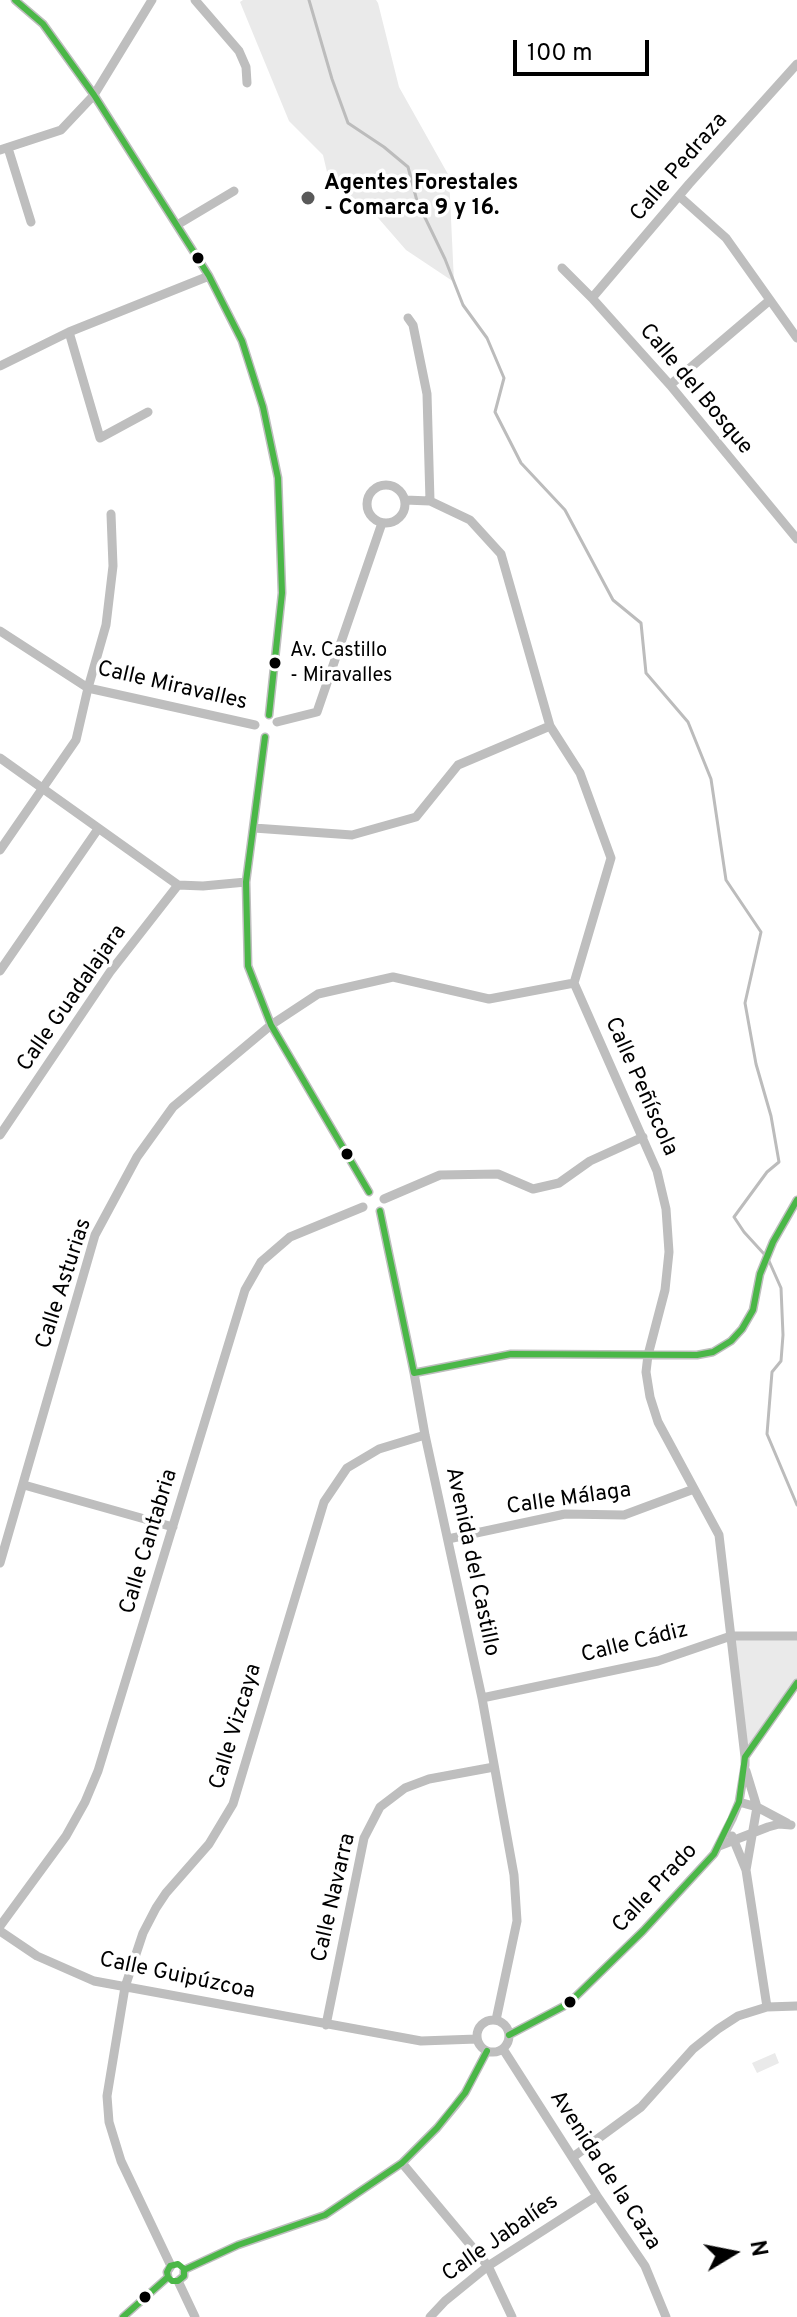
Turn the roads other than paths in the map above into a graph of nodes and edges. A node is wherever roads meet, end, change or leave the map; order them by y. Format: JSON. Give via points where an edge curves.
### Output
{"nodes":[{"id":1,"x":15,"y":0,"type":"edge"},
{"id":2,"x":152,"y":0,"type":"edge"},
{"id":3,"x":195,"y":0,"type":"edge"},
{"id":4,"x":797,"y":64,"type":"edge"},
{"id":5,"x":247,"y":83,"type":"dead end"},
{"id":6,"x":94,"y":95,"type":"junction"},
{"id":7,"x":4,"y":149,"type":"edge"},
{"id":8,"x":234,"y":191,"type":"dead end"},
{"id":9,"x":679,"y":196,"type":"junction"},
{"id":10,"x":31,"y":222,"type":"dead end"},
{"id":11,"x":177,"y":225,"type":"junction"},
{"id":12,"x":562,"y":268,"type":"dead end"},
{"id":13,"x":209,"y":276,"type":"junction"},
{"id":14,"x":592,"y":298,"type":"junction"},
{"id":15,"x":770,"y":300,"type":"junction"},
{"id":16,"x":408,"y":318,"type":"dead end"},
{"id":17,"x":69,"y":332,"type":"junction"},
{"id":18,"x":797,"y":338,"type":"edge"},
{"id":19,"x":0,"y":366,"type":"edge"},
{"id":20,"x":670,"y":385,"type":"junction"},
{"id":21,"x":148,"y":412,"type":"dead end"},
{"id":22,"x":405,"y":500,"type":"junction"},
{"id":23,"x":430,"y":501,"type":"junction"},
{"id":24,"x":111,"y":514,"type":"dead end"},
{"id":25,"x":382,"y":523,"type":"junction"},
{"id":26,"x":797,"y":539,"type":"edge"},
{"id":27,"x":0,"y":631,"type":"edge"},
{"id":28,"x":88,"y":688,"type":"junction"},
{"id":29,"x":273,"y":718,"type":"junction"},
{"id":30,"x":255,"y":725,"type":"junction"},
{"id":31,"x":550,"y":726,"type":"junction"},
{"id":32,"x":265,"y":737,"type":"junction"},
{"id":33,"x":0,"y":758,"type":"edge"},
{"id":34,"x":42,"y":788,"type":"junction"},
{"id":35,"x":254,"y":828,"type":"junction"},
{"id":36,"x":98,"y":829,"type":"junction"},
{"id":37,"x":0,"y":850,"type":"edge"},
{"id":38,"x":246,"y":882,"type":"junction"},
{"id":39,"x":178,"y":885,"type":"junction"},
{"id":40,"x":0,"y":971,"type":"edge"},
{"id":41,"x":574,"y":983,"type":"junction"},
{"id":42,"x":271,"y":1025,"type":"junction"},
{"id":43,"x":0,"y":1135,"type":"edge"},
{"id":44,"x":643,"y":1137,"type":"junction"},
{"id":45,"x":369,"y":1192,"type":"junction"},
{"id":46,"x":384,"y":1199,"type":"junction"},
{"id":47,"x":797,"y":1201,"type":"edge"},
{"id":48,"x":363,"y":1207,"type":"junction"},
{"id":49,"x":380,"y":1211,"type":"junction"},
{"id":50,"x":648,"y":1355,"type":"junction"},
{"id":51,"x":414,"y":1373,"type":"junction"},
{"id":52,"x":425,"y":1435,"type":"junction"},
{"id":53,"x":24,"y":1485,"type":"junction"},
{"id":54,"x":694,"y":1489,"type":"junction"},
{"id":55,"x":173,"y":1527,"type":"junction"},
{"id":56,"x":448,"y":1539,"type":"junction"},
{"id":57,"x":0,"y":1563,"type":"edge"},
{"id":58,"x":731,"y":1636,"type":"junction"},
{"id":59,"x":797,"y":1636,"type":"edge"},
{"id":60,"x":797,"y":1683,"type":"edge"},
{"id":61,"x":482,"y":1698,"type":"junction"},
{"id":62,"x":745,"y":1762,"type":"junction"},
{"id":63,"x":494,"y":1767,"type":"junction"},
{"id":64,"x":739,"y":1802,"type":"junction"},
{"id":65,"x":757,"y":1807,"type":"junction"},
{"id":66,"x":729,"y":1825,"type":"junction"},
{"id":67,"x":794,"y":1826,"type":"edge"},
{"id":68,"x":753,"y":1833,"type":"junction"},
{"id":69,"x":733,"y":1840,"type":"junction"},
{"id":70,"x":718,"y":1847,"type":"junction"},
{"id":71,"x":746,"y":1870,"type":"junction"},
{"id":72,"x":0,"y":1928,"type":"edge"},
{"id":73,"x":125,"y":1987,"type":"junction"},
{"id":74,"x":797,"y":2006,"type":"edge"},
{"id":75,"x":767,"y":2007,"type":"junction"},
{"id":76,"x":496,"y":2020,"type":"junction"},
{"id":77,"x":326,"y":2025,"type":"junction"},
{"id":78,"x":509,"y":2035,"type":"junction"},
{"id":79,"x":477,"y":2039,"type":"junction"},
{"id":80,"x":503,"y":2049,"type":"junction"},
{"id":81,"x":487,"y":2051,"type":"junction"},
{"id":82,"x":573,"y":2157,"type":"junction"},
{"id":83,"x":402,"y":2163,"type":"junction"},
{"id":84,"x":597,"y":2196,"type":"junction"},
{"id":85,"x":171,"y":2266,"type":"junction"},
{"id":86,"x":488,"y":2266,"type":"junction"},
{"id":87,"x":184,"y":2270,"type":"junction"},
{"id":88,"x":173,"y":2279,"type":"junction"},
{"id":89,"x":123,"y":2317,"type":"edge"},
{"id":90,"x":195,"y":2317,"type":"edge"},
{"id":91,"x":430,"y":2317,"type":"edge"},
{"id":92,"x":512,"y":2317,"type":"edge"},
{"id":93,"x":666,"y":2317,"type":"edge"}],
"edges":[{"from":1,"to":6,"type":"street","via":[[43,24]]},
{"from":2,"to":6,"type":"street"},
{"from":3,"to":5,"type":"street","via":[[239,51]]},
{"from":4,"to":9,"type":"street","name":"Calle Pedraza"},
{"from":6,"to":7,"type":"street","via":[[61,130]]},
{"from":6,"to":11,"type":"street"},
{"from":7,"to":10,"type":"street"},
{"from":8,"to":11,"type":"street"},
{"from":9,"to":14,"type":"street","name":"Calle Pedraza"},
{"from":9,"to":15,"type":"street","via":[[726,238]]},
{"from":11,"to":13,"type":"street"},
{"from":12,"to":14,"type":"street","name":"Calle del Bosque"},
{"from":13,"to":17,"type":"street"},
{"from":13,"to":29,"type":"street","via":[[242,341],[278,478],[282,593]]},
{"from":14,"to":20,"type":"street","name":"Calle del Bosque"},
{"from":15,"to":18,"type":"street"},
{"from":15,"to":20,"type":"street"},
{"from":16,"to":23,"type":"street","via":[[427,394]]},
{"from":17,"to":19,"type":"street"},
{"from":17,"to":21,"type":"street","via":[[100,438]]},
{"from":20,"to":26,"type":"street","name":"Calle del Bosque"},
{"from":22,"to":23,"type":"street"},
{"from":22,"to":25,"type":"street","via":[[400,517]]},
{"from":22,"to":25,"type":"street","via":[[395,486],[371,490],[366,506]]},
{"from":23,"to":31,"type":"street","via":[[470,520],[501,554]]},
{"from":24,"to":28,"type":"street","via":[[113,566],[106,625]]},
{"from":25,"to":29,"type":"street","via":[[317,712]]},
{"from":27,"to":28,"type":"street","name":"Calle Miravalles"},
{"from":28,"to":30,"type":"street","name":"Calle Miravalles"},
{"from":28,"to":34,"type":"street","via":[[76,740]]},
{"from":29,"to":30,"type":"street","via":[[258,718]]},
{"from":29,"to":32,"type":"street","via":[[275,733]]},
{"from":30,"to":32,"type":"street"},
{"from":31,"to":35,"type":"street","via":[[458,765],[416,817],[352,835]]},
{"from":31,"to":41,"type":"street","via":[[580,773],[611,858]]},
{"from":32,"to":35,"type":"street"},
{"from":33,"to":34,"type":"street"},
{"from":34,"to":36,"type":"street"},
{"from":34,"to":37,"type":"street"},
{"from":35,"to":38,"type":"street"},
{"from":36,"to":39,"type":"street"},
{"from":36,"to":40,"type":"street"},
{"from":38,"to":39,"type":"street"},
{"from":38,"to":42,"type":"street","via":[[248,966]]},
{"from":39,"to":43,"type":"street","name":"Calle Guadalajara","via":[[110,972]]},
{"from":41,"to":42,"type":"street","name":"Calle Asturias","via":[[489,999],[393,977],[318,994]]},
{"from":41,"to":44,"type":"street","name":"Calle Peñíscola"},
{"from":42,"to":45,"type":"street"},
{"from":42,"to":53,"type":"street","name":"Calle Asturias","via":[[173,1107],[95,1235]]},
{"from":44,"to":46,"type":"street","via":[[590,1161],[559,1183],[533,1189],[498,1174],[440,1175]]},
{"from":44,"to":50,"type":"street","name":"Calle Peñíscola","via":[[663,1196],[669,1252]]},
{"from":45,"to":46,"type":"street"},
{"from":45,"to":48,"type":"street"},
{"from":46,"to":49,"type":"street"},
{"from":47,"to":50,"type":"street","via":[[760,1274],[753,1310],[731,1341],[697,1355]]},
{"from":48,"to":49,"type":"street","via":[[371,1213]]},
{"from":48,"to":55,"type":"street","name":"Calle Cantabria","via":[[290,1237],[261,1262],[245,1290]]},
{"from":49,"to":51,"type":"street","name":"Avenida del Castillo"},
{"from":50,"to":51,"type":"street","via":[[511,1354]]},
{"from":50,"to":54,"type":"street","name":"Calle Peñíscola","via":[[646,1372],[658,1422]]},
{"from":51,"to":52,"type":"street","name":"Avenida del Castillo"},
{"from":52,"to":56,"type":"street","name":"Avenida del Castillo"},
{"from":52,"to":73,"type":"street","name":"Calle Vizcaya","via":[[379,1449],[347,1468],[324,1502],[233,1804],[209,1844],[156,1908]]},
{"from":53,"to":55,"type":"street"},
{"from":53,"to":57,"type":"street","name":"Calle Asturias"},
{"from":54,"to":56,"type":"street","name":"Calle Málaga","via":[[624,1515],[565,1514]]},
{"from":54,"to":58,"type":"street","name":"Calle Peñíscola","via":[[719,1535]]},
{"from":55,"to":72,"type":"street","name":"Calle Cantabria","via":[[95,1779],[54,1854]]},
{"from":56,"to":61,"type":"street","name":"Avenida del Castillo"},
{"from":58,"to":59,"type":"street","name":"Calle Cádiz"},
{"from":58,"to":61,"type":"street","name":"Calle Cádiz","via":[[658,1661]]},
{"from":58,"to":62,"type":"street","name":"Calle Peñíscola"},
{"from":60,"to":62,"type":"street","name":"Calle Prado"},
{"from":61,"to":63,"type":"street","name":"Avenida del Castillo"},
{"from":62,"to":64,"type":"street","name":"Calle Prado"},
{"from":62,"to":65,"type":"street"},
{"from":63,"to":76,"type":"street","name":"Avenida del Castillo","via":[[517,1921]]},
{"from":63,"to":77,"type":"street","name":"Calle Navarra","via":[[429,1779],[405,1788],[380,1807],[364,1838]]},
{"from":64,"to":65,"type":"street"},
{"from":64,"to":66,"type":"street","name":"Calle Prado"},
{"from":65,"to":67,"type":"street"},
{"from":65,"to":68,"type":"street"},
{"from":66,"to":69,"type":"street"},
{"from":66,"to":70,"type":"street","name":"Calle Prado"},
{"from":67,"to":68,"type":"street","via":[[779,1824]]},
{"from":68,"to":69,"type":"street"},
{"from":68,"to":71,"type":"street"},
{"from":69,"to":70,"type":"street"},
{"from":69,"to":71,"type":"street"},
{"from":70,"to":78,"type":"street","name":"Calle Prado","via":[[568,2004]]},
{"from":71,"to":75,"type":"street"},
{"from":72,"to":73,"type":"street","name":"Calle Guipúzcoa","via":[[37,1956],[94,1981]]},
{"from":73,"to":77,"type":"street","name":"Calle Guipúzcoa"},
{"from":73,"to":85,"type":"street","name":"Calle Vizcaya","via":[[107,2096],[111,2135]]},
{"from":74,"to":75,"type":"street"},
{"from":75,"to":82,"type":"street","via":[[718,2029],[641,2107]]},
{"from":76,"to":78,"type":"street"},
{"from":76,"to":79,"type":"street","via":[[482,2025]]},
{"from":77,"to":79,"type":"street","name":"Calle Guipúzcoa","via":[[421,2041]]},
{"from":78,"to":80,"type":"street"},
{"from":79,"to":81,"type":"street"},
{"from":80,"to":81,"type":"street"},
{"from":80,"to":82,"type":"street","name":"Avenida de la Caza"},
{"from":81,"to":83,"type":"street","via":[[465,2093]]},
{"from":82,"to":84,"type":"street","name":"Avenida de la Caza"},
{"from":83,"to":86,"type":"street"},
{"from":83,"to":87,"type":"street","via":[[325,2215]]},
{"from":84,"to":86,"type":"street","name":"Calle Jabalíes"},
{"from":84,"to":93,"type":"street","name":"Avenida de la Caza","via":[[645,2266]]},
{"from":85,"to":87,"type":"street"},
{"from":85,"to":88,"type":"street","via":[[167,2272]]},
{"from":86,"to":91,"type":"street","name":"Calle Jabalíes"},
{"from":86,"to":92,"type":"street"},
{"from":87,"to":88,"type":"street","via":[[184,2276]]},
{"from":88,"to":89,"type":"street"},
{"from":88,"to":90,"type":"street"}]}
